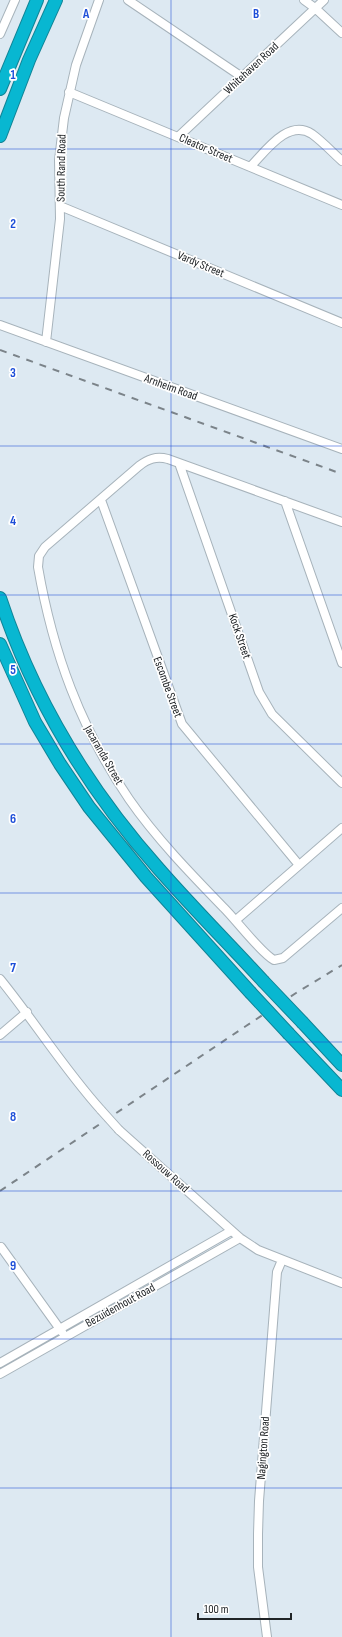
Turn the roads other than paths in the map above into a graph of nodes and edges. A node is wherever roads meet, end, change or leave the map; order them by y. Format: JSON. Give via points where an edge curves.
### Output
{"nodes":[{"id":1,"x":15,"y":0,"type":"edge"},
{"id":2,"x":37,"y":0,"type":"edge"},
{"id":3,"x":56,"y":0,"type":"edge"},
{"id":4,"x":99,"y":0,"type":"edge"},
{"id":5,"x":128,"y":0,"type":"edge"},
{"id":6,"x":304,"y":0,"type":"edge"},
{"id":7,"x":324,"y":0,"type":"edge"},
{"id":8,"x":315,"y":8,"type":"junction"},
{"id":9,"x":342,"y":33,"type":"edge"},
{"id":10,"x":0,"y":34,"type":"edge"},
{"id":11,"x":242,"y":77,"type":"junction"},
{"id":12,"x":0,"y":89,"type":"edge"},
{"id":13,"x":69,"y":92,"type":"junction"},
{"id":14,"x":0,"y":136,"type":"edge"},
{"id":15,"x":178,"y":137,"type":"junction"},
{"id":16,"x":342,"y":161,"type":"edge"},
{"id":17,"x":250,"y":167,"type":"junction"},
{"id":18,"x":342,"y":205,"type":"edge"},
{"id":19,"x":60,"y":206,"type":"junction"},
{"id":20,"x":342,"y":323,"type":"edge"},
{"id":21,"x":0,"y":325,"type":"edge"},
{"id":22,"x":46,"y":342,"type":"junction"},
{"id":23,"x":342,"y":449,"type":"edge"},
{"id":24,"x":179,"y":463,"type":"junction"},
{"id":25,"x":101,"y":500,"type":"junction"},
{"id":26,"x":285,"y":501,"type":"junction"},
{"id":27,"x":342,"y":522,"type":"edge"},
{"id":28,"x":0,"y":598,"type":"edge"},
{"id":29,"x":0,"y":644,"type":"edge"},
{"id":30,"x":342,"y":664,"type":"edge"},
{"id":31,"x":342,"y":783,"type":"edge"},
{"id":32,"x":342,"y":828,"type":"edge"},
{"id":33,"x":299,"y":865,"type":"junction"},
{"id":34,"x":342,"y":908,"type":"edge"},
{"id":35,"x":236,"y":920,"type":"junction"},
{"id":36,"x":0,"y":979,"type":"edge"},
{"id":37,"x":27,"y":1012,"type":"junction"},
{"id":38,"x":0,"y":1036,"type":"edge"},
{"id":39,"x":342,"y":1065,"type":"edge"},
{"id":40,"x":342,"y":1090,"type":"edge"},
{"id":41,"x":231,"y":1231,"type":"junction"},
{"id":42,"x":240,"y":1238,"type":"junction"},
{"id":43,"x":1,"y":1247,"type":"edge"},
{"id":44,"x":282,"y":1260,"type":"junction"},
{"id":45,"x":149,"y":1277,"type":"junction"},
{"id":46,"x":342,"y":1283,"type":"edge"},
{"id":47,"x":155,"y":1286,"type":"junction"},
{"id":48,"x":60,"y":1328,"type":"junction"},
{"id":49,"x":65,"y":1336,"type":"junction"},
{"id":50,"x":1,"y":1368,"type":"edge"},
{"id":51,"x":267,"y":1637,"type":"edge"}],
"edges":[{"from":1,"to":10,"type":"street"},
{"from":2,"to":12,"type":"highway"},
{"from":3,"to":14,"type":"highway"},
{"from":4,"to":13,"type":"street","name":"South Rand Road"},
{"from":5,"to":11,"type":"street"},
{"from":6,"to":8,"type":"street"},
{"from":7,"to":8,"type":"street","name":"Whitehaven Road"},
{"from":8,"to":9,"type":"street"},
{"from":8,"to":11,"type":"street","name":"Whitehaven Road"},
{"from":11,"to":15,"type":"street","name":"Whitehaven Road"},
{"from":13,"to":15,"type":"street","name":"Cleator Street"},
{"from":13,"to":19,"type":"street","name":"South Rand Road","via":[[60,144]]},
{"from":15,"to":17,"type":"street","name":"Cleator Street"},
{"from":16,"to":17,"type":"street","via":[[311,134],[295,130],[284,134]]},
{"from":17,"to":18,"type":"street","name":"Cleator Street"},
{"from":19,"to":20,"type":"street","name":"Vardy Street"},
{"from":19,"to":22,"type":"street","name":"South Rand Road"},
{"from":21,"to":22,"type":"street","name":"Arnheim Road"},
{"from":22,"to":23,"type":"street","name":"Arnheim Road"},
{"from":24,"to":25,"type":"street","via":[[168,458],[156,457],[144,462]]},
{"from":24,"to":26,"type":"street"},
{"from":24,"to":31,"type":"street","name":"Kock Street","via":[[259,692],[267,708]]},
{"from":25,"to":33,"type":"street","name":"Escombe Street","via":[[182,724]]},
{"from":25,"to":35,"type":"street","name":"Jacaranda Street","via":[[45,547],[39,556],[42,591],[55,646],[76,701],[100,751],[130,799],[169,849]]},
{"from":26,"to":27,"type":"street"},
{"from":26,"to":30,"type":"street"},
{"from":28,"to":39,"type":"highway","bridge":true,"via":[[28,670],[49,714],[74,758],[102,799],[158,868]]},
{"from":29,"to":40,"type":"highway","bridge":true,"via":[[35,722],[88,807],[146,877]]},
{"from":32,"to":33,"type":"street"},
{"from":33,"to":35,"type":"street"},
{"from":34,"to":35,"type":"street","name":"Jacaranda Street","via":[[277,961],[272,959]]},
{"from":36,"to":37,"type":"street","name":"Rossouw Road"},
{"from":37,"to":38,"type":"street"},
{"from":37,"to":41,"type":"street","name":"Rossouw Road","bridge":true,"via":[[78,1084],[101,1110]]},
{"from":41,"to":42,"type":"street","name":"Rossouw Road"},
{"from":41,"to":45,"type":"street","name":"Bezuidenhout Road"},
{"from":42,"to":44,"type":"street","name":"Rossouw Road","via":[[258,1250]]},
{"from":42,"to":47,"type":"street","name":"Bezuidenhout Road"},
{"from":43,"to":48,"type":"street"},
{"from":44,"to":46,"type":"street","name":"Rossouw Road"},
{"from":44,"to":51,"type":"street","name":"Nagington Road","via":[[277,1272],[259,1501],[258,1567]]},
{"from":45,"to":47,"type":"street"},
{"from":45,"to":48,"type":"street","name":"Bezuidenhout Road"},
{"from":47,"to":49,"type":"street","name":"Bezuidenhout Road"},
{"from":48,"to":49,"type":"street"},
{"from":48,"to":50,"type":"street","name":"Bezuidenhout Road"},
{"from":49,"to":50,"type":"street","name":"Bezuidenhout Road"}]}
